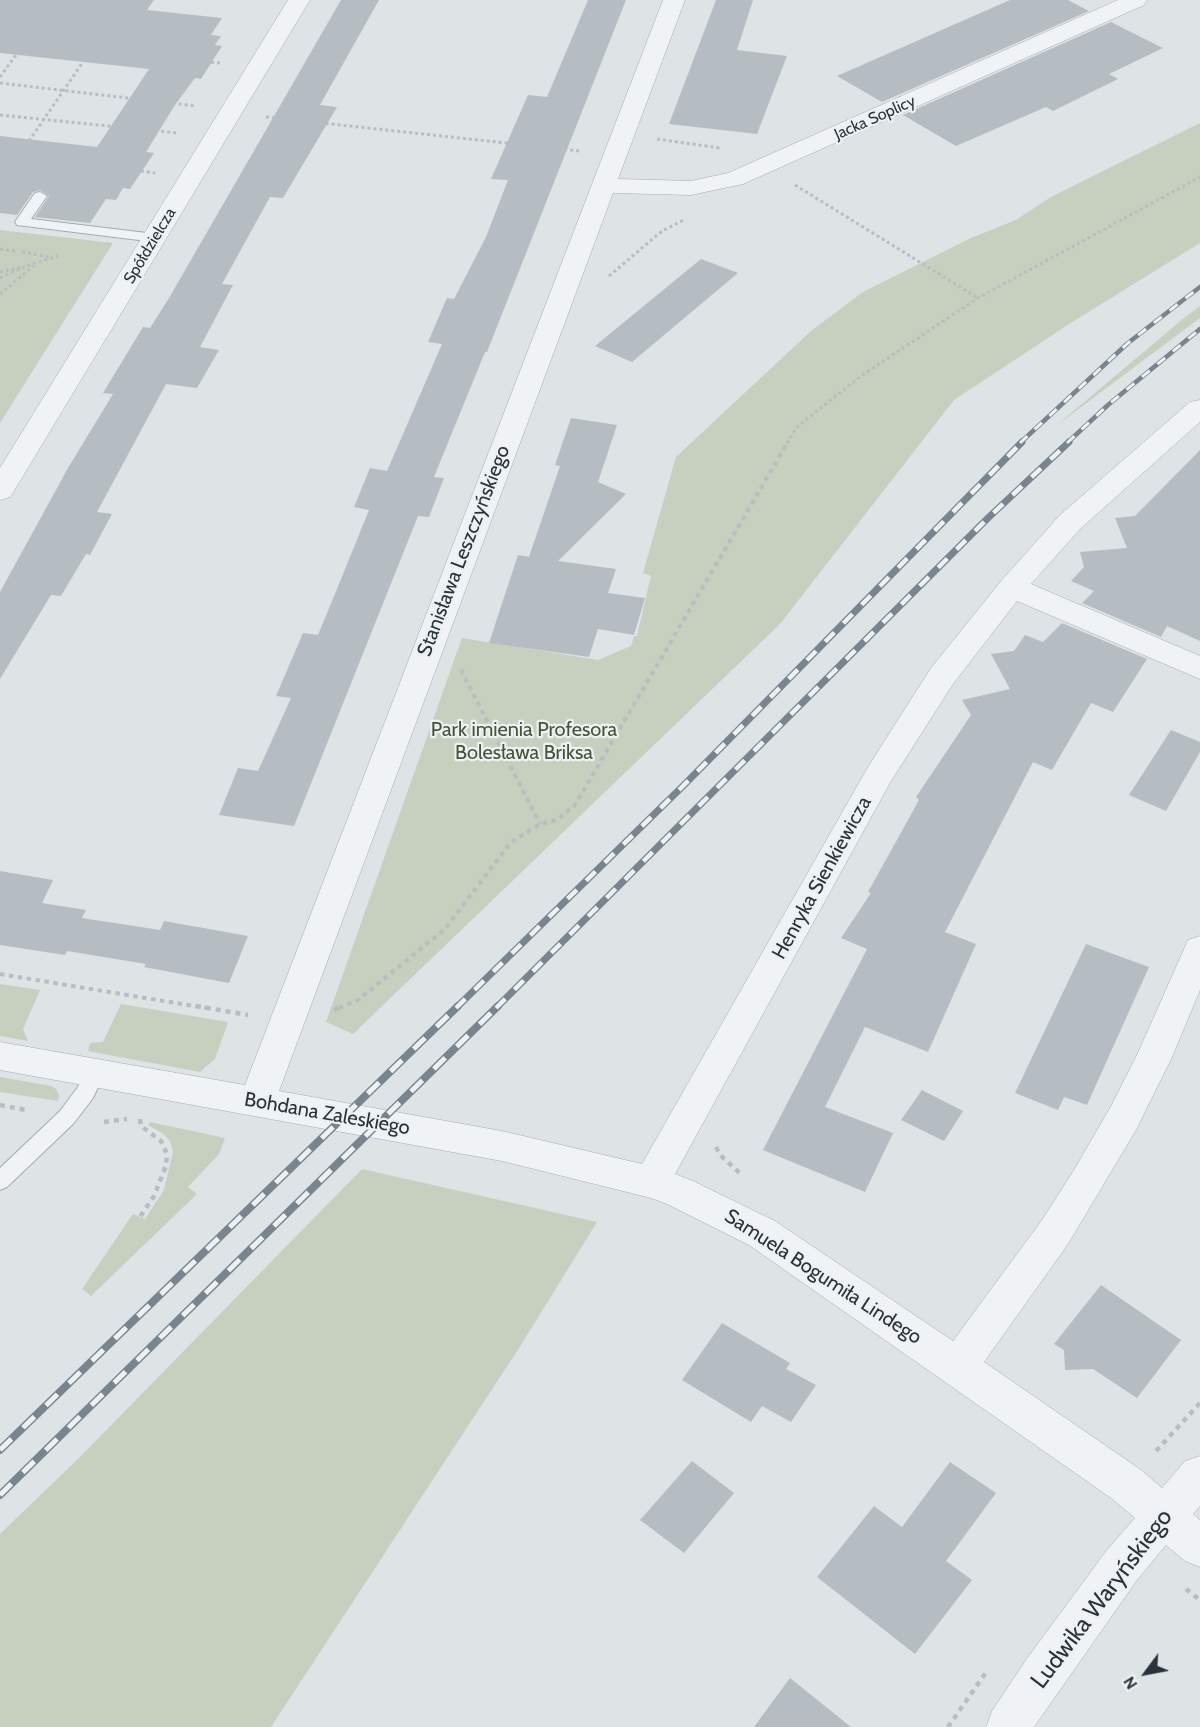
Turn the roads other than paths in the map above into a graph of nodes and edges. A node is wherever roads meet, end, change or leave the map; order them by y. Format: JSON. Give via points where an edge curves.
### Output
{"nodes":[{"id":1,"x":299,"y":0,"type":"edge"},
{"id":2,"x":674,"y":0,"type":"edge"},
{"id":3,"x":1136,"y":0,"type":"edge"},
{"id":4,"x":602,"y":186,"type":"junction"},
{"id":5,"x":40,"y":196,"type":"dead end"},
{"id":6,"x":155,"y":238,"type":"junction"},
{"id":7,"x":1200,"y":408,"type":"edge"},
{"id":8,"x":0,"y":491,"type":"edge"},
{"id":9,"x":1012,"y":587,"type":"junction"},
{"id":10,"x":1200,"y":668,"type":"edge"},
{"id":11,"x":1200,"y":949,"type":"edge"},
{"id":12,"x":0,"y":1056,"type":"edge"},
{"id":13,"x":94,"y":1074,"type":"junction"},
{"id":14,"x":257,"y":1102,"type":"junction"},
{"id":15,"x":0,"y":1180,"type":"edge"},
{"id":16,"x":651,"y":1182,"type":"junction"},
{"id":17,"x":958,"y":1366,"type":"junction"},
{"id":18,"x":1200,"y":1475,"type":"edge"},
{"id":19,"x":1165,"y":1515,"type":"junction"},
{"id":20,"x":1200,"y":1547,"type":"edge"},
{"id":21,"x":1008,"y":1727,"type":"edge"}],
"edges":[{"from":1,"to":6,"type":"street","name":"Spółdzielcza"},
{"from":2,"to":4,"type":"street","name":"Stanisława Leszczyńskiego"},
{"from":3,"to":4,"type":"street","name":"Jacka Soplicy","via":[[767,167],[721,183],[691,188]]},
{"from":4,"to":14,"type":"street","name":"Stanisława Leszczyńskiego"},
{"from":5,"to":6,"type":"lane","via":[[22,222]]},
{"from":6,"to":8,"type":"street","name":"Spółdzielcza"},
{"from":7,"to":9,"type":"street","name":"Henryka Sienkiewicza","via":[[1077,516]]},
{"from":9,"to":10,"type":"street"},
{"from":9,"to":16,"type":"street","name":"Henryka Sienkiewicza","via":[[909,725]]},
{"from":11,"to":17,"type":"street","via":[[1155,1055],[1111,1140],[1056,1232]]},
{"from":12,"to":13,"type":"street","name":"Bohdana Zaleskiego"},
{"from":13,"to":14,"type":"street","name":"Bohdana Zaleskiego"},
{"from":13,"to":15,"type":"lane","via":[[67,1117]]},
{"from":14,"to":16,"type":"street","name":"Bohdana Zaleskiego","via":[[502,1146]]},
{"from":16,"to":17,"type":"street","name":"Samuela Bogumiła Lindego","via":[[705,1203],[762,1233]]},
{"from":17,"to":19,"type":"street","name":"Samuela Bogumiła Lindego"},
{"from":18,"to":19,"type":"street","name":"Ludwika Waryńskiego"},
{"from":19,"to":20,"type":"street","name":"Samuela Bogumiła Lindego"},
{"from":19,"to":21,"type":"street","name":"Ludwika Waryńskiego","via":[[1122,1565]]}]}
